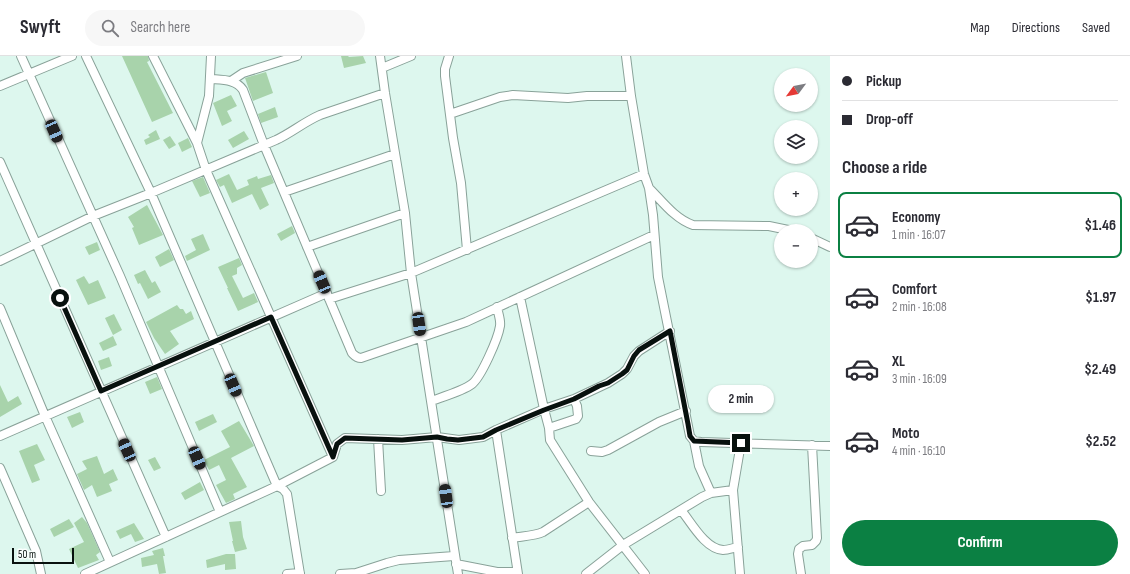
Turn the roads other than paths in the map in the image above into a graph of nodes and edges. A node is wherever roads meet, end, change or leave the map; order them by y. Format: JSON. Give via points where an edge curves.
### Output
{"nodes":[{"id":1,"x":21,"y":56,"type":"edge"},
{"id":2,"x":72,"y":56,"type":"edge"},
{"id":3,"x":86,"y":56,"type":"edge"},
{"id":4,"x":153,"y":56,"type":"edge"},
{"id":5,"x":211,"y":56,"type":"edge"},
{"id":6,"x":296,"y":56,"type":"edge"},
{"id":7,"x":380,"y":56,"type":"edge"},
{"id":8,"x":411,"y":56,"type":"edge"},
{"id":9,"x":449,"y":56,"type":"edge"},
{"id":10,"x":626,"y":56,"type":"edge"},
{"id":11,"x":382,"y":68,"type":"junction"},
{"id":12,"x":28,"y":74,"type":"junction"},
{"id":13,"x":210,"y":79,"type":"junction"},
{"id":14,"x":231,"y":81,"type":"junction"},
{"id":15,"x":0,"y":86,"type":"edge"},
{"id":16,"x":385,"y":93,"type":"junction"},
{"id":17,"x":631,"y":96,"type":"junction"},
{"id":18,"x":450,"y":114,"type":"junction"},
{"id":19,"x":197,"y":143,"type":"junction"},
{"id":20,"x":264,"y":144,"type":"junction"},
{"id":21,"x":395,"y":154,"type":"junction"},
{"id":22,"x":0,"y":162,"type":"edge"},
{"id":23,"x":206,"y":170,"type":"junction"},
{"id":24,"x":644,"y":174,"type":"junction"},
{"id":25,"x":649,"y":188,"type":"junction"},
{"id":26,"x":284,"y":192,"type":"junction"},
{"id":27,"x":151,"y":193,"type":"junction"},
{"id":28,"x":405,"y":213,"type":"junction"},
{"id":29,"x":93,"y":216,"type":"junction"},
{"id":30,"x":774,"y":227,"type":"edge"},
{"id":31,"x":654,"y":235,"type":"junction"},
{"id":32,"x":818,"y":241,"type":"edge"},
{"id":33,"x":36,"y":244,"type":"junction"},
{"id":34,"x":307,"y":246,"type":"junction"},
{"id":35,"x":830,"y":246,"type":"edge"},
{"id":36,"x":467,"y":250,"type":"junction"},
{"id":37,"x":0,"y":261,"type":"edge"},
{"id":38,"x":412,"y":273,"type":"junction"},
{"id":39,"x":328,"y":296,"type":"junction"},
{"id":40,"x":520,"y":297,"type":"junction"},
{"id":41,"x":0,"y":308,"type":"edge"},
{"id":42,"x":497,"y":308,"type":"junction"},
{"id":43,"x":271,"y":317,"type":"junction"},
{"id":44,"x":670,"y":331,"type":"junction"},
{"id":45,"x":421,"y":337,"type":"junction"},
{"id":46,"x":214,"y":341,"type":"junction"},
{"id":47,"x":158,"y":366,"type":"junction"},
{"id":48,"x":101,"y":391,"type":"junction"},
{"id":49,"x":574,"y":399,"type":"junction"},
{"id":50,"x":431,"y":401,"type":"junction"},
{"id":51,"x":544,"y":410,"type":"junction"},
{"id":52,"x":686,"y":411,"type":"junction"},
{"id":53,"x":45,"y":416,"type":"junction"},
{"id":54,"x":549,"y":428,"type":"junction"},
{"id":55,"x":496,"y":430,"type":"junction"},
{"id":56,"x":0,"y":436,"type":"edge"},
{"id":57,"x":437,"y":437,"type":"junction"},
{"id":58,"x":378,"y":439,"type":"junction"},
{"id":59,"x":694,"y":441,"type":"junction"},
{"id":60,"x":741,"y":443,"type":"junction"},
{"id":61,"x":812,"y":445,"type":"junction"},
{"id":62,"x":830,"y":446,"type":"edge"},
{"id":63,"x":591,"y":451,"type":"dead end"},
{"id":64,"x":333,"y":457,"type":"junction"},
{"id":65,"x":0,"y":468,"type":"edge"},
{"id":66,"x":277,"y":486,"type":"junction"},
{"id":67,"x":733,"y":490,"type":"junction"},
{"id":68,"x":381,"y":491,"type":"dead end"},
{"id":69,"x":711,"y":494,"type":"junction"},
{"id":70,"x":589,"y":502,"type":"junction"},
{"id":71,"x":681,"y":510,"type":"junction"},
{"id":72,"x":220,"y":512,"type":"junction"},
{"id":73,"x":166,"y":537,"type":"junction"},
{"id":74,"x":512,"y":538,"type":"junction"},
{"id":75,"x":624,"y":545,"type":"junction"},
{"id":76,"x":738,"y":548,"type":"junction"},
{"id":77,"x":455,"y":560,"type":"junction"},
{"id":78,"x":110,"y":562,"type":"junction"},
{"id":79,"x":300,"y":573,"type":"edge"},
{"id":80,"x":518,"y":573,"type":"edge"},
{"id":81,"x":42,"y":574,"type":"edge"},
{"id":82,"x":85,"y":574,"type":"edge"},
{"id":83,"x":287,"y":574,"type":"edge"},
{"id":84,"x":340,"y":574,"type":"edge"},
{"id":85,"x":458,"y":574,"type":"edge"},
{"id":86,"x":586,"y":574,"type":"edge"},
{"id":87,"x":645,"y":574,"type":"edge"},
{"id":88,"x":740,"y":574,"type":"edge"},
{"id":89,"x":801,"y":574,"type":"edge"}],
"edges":[{"from":1,"to":12,"type":"street"},
{"from":2,"to":12,"type":"street"},
{"from":3,"to":27,"type":"street"},
{"from":4,"to":19,"type":"street"},
{"from":5,"to":13,"type":"street"},
{"from":6,"to":14,"type":"street","via":[[243,73]]},
{"from":7,"to":11,"type":"street"},
{"from":8,"to":11,"type":"street"},
{"from":9,"to":18,"type":"street","via":[[445,76]]},
{"from":10,"to":17,"type":"street"},
{"from":11,"to":16,"type":"street"},
{"from":12,"to":15,"type":"street"},
{"from":12,"to":29,"type":"street"},
{"from":13,"to":14,"type":"street"},
{"from":13,"to":19,"type":"street","via":[[209,96]]},
{"from":14,"to":20,"type":"street","via":[[243,90]]},
{"from":16,"to":20,"type":"street","via":[[320,114],[289,134]]},
{"from":16,"to":21,"type":"street"},
{"from":17,"to":18,"type":"street","via":[[568,98],[513,95]]},
{"from":17,"to":24,"type":"street"},
{"from":18,"to":36,"type":"street","via":[[461,183]]},
{"from":19,"to":23,"type":"street"},
{"from":20,"to":23,"type":"street"},
{"from":20,"to":26,"type":"street"},
{"from":21,"to":26,"type":"street"},
{"from":21,"to":28,"type":"street"},
{"from":22,"to":33,"type":"street"},
{"from":23,"to":27,"type":"street"},
{"from":23,"to":43,"type":"street"},
{"from":24,"to":25,"type":"street"},
{"from":24,"to":36,"type":"street"},
{"from":25,"to":30,"type":"street","via":[[678,218],[693,225]]},
{"from":25,"to":31,"type":"street","via":[[654,215]]},
{"from":26,"to":34,"type":"street"},
{"from":27,"to":29,"type":"street"},
{"from":27,"to":46,"type":"street"},
{"from":28,"to":34,"type":"street"},
{"from":28,"to":38,"type":"street"},
{"from":29,"to":33,"type":"street"},
{"from":29,"to":47,"type":"street"},
{"from":31,"to":40,"type":"street"},
{"from":31,"to":44,"type":"street","via":[[658,277]]},
{"from":32,"to":35,"type":"street"},
{"from":33,"to":37,"type":"street"},
{"from":33,"to":48,"type":"street"},
{"from":34,"to":39,"type":"street"},
{"from":36,"to":38,"type":"street"},
{"from":38,"to":39,"type":"street"},
{"from":38,"to":45,"type":"street"},
{"from":39,"to":43,"type":"street"},
{"from":39,"to":45,"type":"street","via":[[355,356],[361,358]]},
{"from":40,"to":42,"type":"street"},
{"from":40,"to":51,"type":"street"},
{"from":41,"to":53,"type":"street"},
{"from":42,"to":45,"type":"street","via":[[466,322]]},
{"from":42,"to":50,"type":"street","via":[[499,330],[476,381],[470,386]]},
{"from":43,"to":46,"type":"street"},
{"from":43,"to":64,"type":"street"},
{"from":44,"to":49,"type":"street","via":[[639,350],[622,374]]},
{"from":44,"to":52,"type":"street"},
{"from":45,"to":50,"type":"street"},
{"from":46,"to":47,"type":"street"},
{"from":46,"to":66,"type":"street"},
{"from":47,"to":48,"type":"street"},
{"from":47,"to":72,"type":"street"},
{"from":48,"to":53,"type":"street"},
{"from":48,"to":73,"type":"street"},
{"from":49,"to":51,"type":"street"},
{"from":49,"to":54,"type":"street","via":[[578,406],[576,419]]},
{"from":50,"to":57,"type":"street"},
{"from":51,"to":54,"type":"street"},
{"from":51,"to":55,"type":"street"},
{"from":52,"to":59,"type":"street","via":[[690,436]]},
{"from":52,"to":63,"type":"street","via":[[659,422],[608,450]]},
{"from":53,"to":56,"type":"street"},
{"from":53,"to":78,"type":"street"},
{"from":54,"to":70,"type":"street","via":[[550,440]]},
{"from":55,"to":57,"type":"street","via":[[483,437],[458,440]]},
{"from":55,"to":74,"type":"street"},
{"from":57,"to":58,"type":"street"},
{"from":57,"to":77,"type":"street"},
{"from":58,"to":64,"type":"street","via":[[345,438],[337,444]]},
{"from":58,"to":68,"type":"street"},
{"from":59,"to":60,"type":"street"},
{"from":59,"to":69,"type":"street","via":[[699,466]]},
{"from":60,"to":61,"type":"street"},
{"from":60,"to":67,"type":"street"},
{"from":61,"to":62,"type":"street"},
{"from":61,"to":89,"type":"street","via":[[817,538],[812,545],[799,549]]},
{"from":64,"to":66,"type":"street"},
{"from":65,"to":81,"type":"street","via":[[36,551]]},
{"from":66,"to":72,"type":"street"},
{"from":66,"to":79,"type":"street","via":[[286,494]]},
{"from":67,"to":69,"type":"street"},
{"from":67,"to":76,"type":"street"},
{"from":69,"to":71,"type":"street"},
{"from":70,"to":74,"type":"street","via":[[543,532]]},
{"from":70,"to":75,"type":"street"},
{"from":71,"to":75,"type":"street"},
{"from":71,"to":76,"type":"street","via":[[705,541],[714,548]]},
{"from":72,"to":73,"type":"street"},
{"from":73,"to":78,"type":"street"},
{"from":74,"to":80,"type":"street"},
{"from":75,"to":86,"type":"street"},
{"from":75,"to":87,"type":"street"},
{"from":76,"to":88,"type":"street"},
{"from":77,"to":80,"type":"street","via":[[497,572]]},
{"from":77,"to":84,"type":"street","via":[[399,560],[356,573]]},
{"from":77,"to":85,"type":"street"},
{"from":78,"to":82,"type":"street"},
{"from":79,"to":83,"type":"street"}]}
